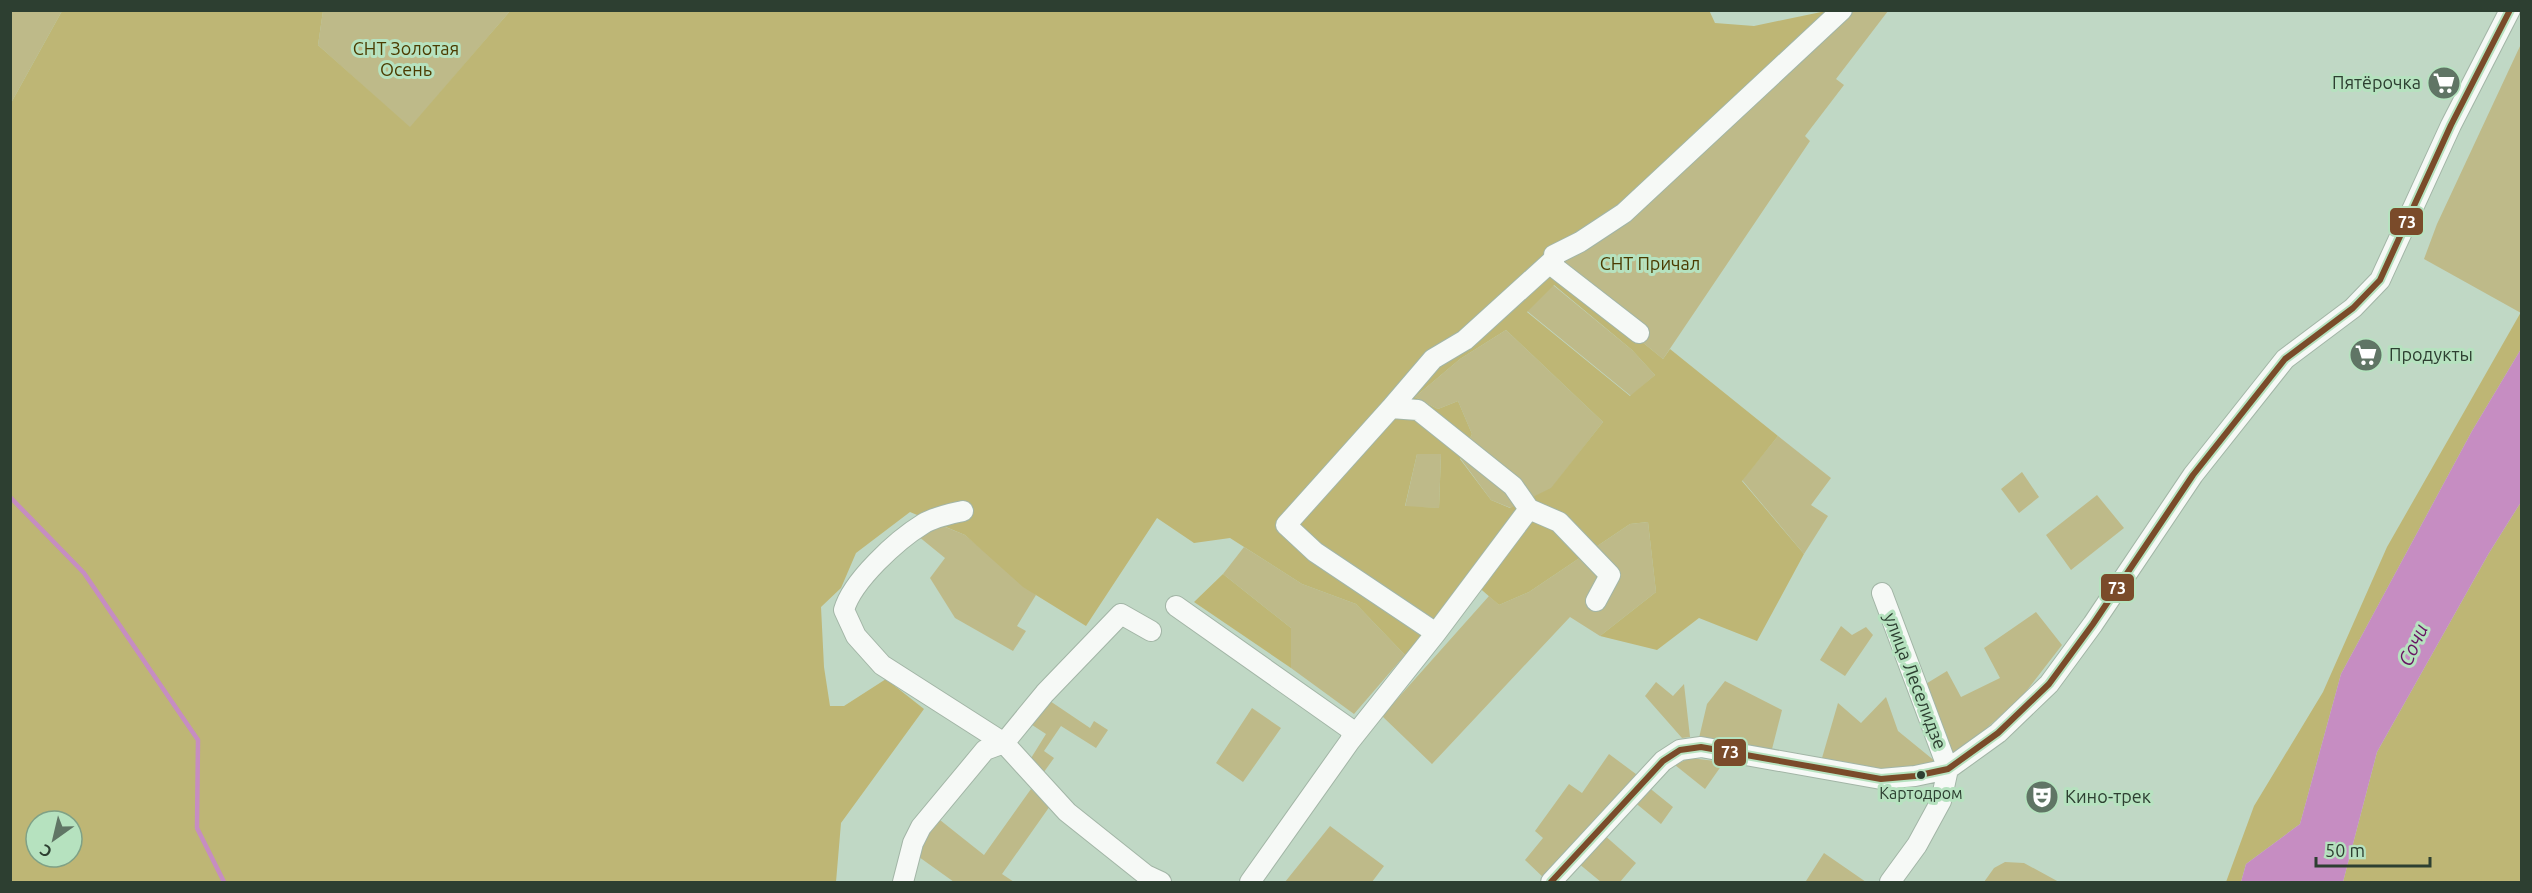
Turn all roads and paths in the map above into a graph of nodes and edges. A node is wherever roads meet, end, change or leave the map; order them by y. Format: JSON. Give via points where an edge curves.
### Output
{"nodes":[{"id":1,"x":1842,"y":10,"type":"edge"},
{"id":2,"x":2510,"y":10,"type":"edge"},
{"id":3,"x":1552,"y":261,"type":"junction"},
{"id":4,"x":1639,"y":333,"type":"dead end"},
{"id":5,"x":1391,"y":408,"type":"junction"},
{"id":6,"x":1529,"y":509,"type":"junction"},
{"id":7,"x":963,"y":511,"type":"dead end"},
{"id":8,"x":1882,"y":593,"type":"dead end"},
{"id":9,"x":1596,"y":601,"type":"dead end"},
{"id":10,"x":1176,"y":606,"type":"dead end"},
{"id":11,"x":1151,"y":631,"type":"dead end"},
{"id":12,"x":1437,"y":633,"type":"junction"},
{"id":13,"x":1350,"y":741,"type":"junction"},
{"id":14,"x":1004,"y":743,"type":"junction"},
{"id":15,"x":1948,"y":770,"type":"junction"},
{"id":16,"x":903,"y":882,"type":"edge"},
{"id":17,"x":1161,"y":882,"type":"edge"},
{"id":18,"x":1250,"y":882,"type":"edge"},
{"id":19,"x":1551,"y":882,"type":"edge"},
{"id":20,"x":1890,"y":882,"type":"edge"}],
"edges":[{"from":1,"to":3,"type":"street","via":[[1624,213],[1580,242],[1558,251]]},
{"from":2,"to":15,"type":"street","name":"улица Леселидзе","via":[[2451,125],[2380,280],[2353,308],[2285,359],[2193,475],[2049,684],[1980,748]]},
{"from":3,"to":4,"type":"street","via":[[1554,267]]},
{"from":3,"to":5,"type":"street","via":[[1465,340],[1433,360]]},
{"from":5,"to":6,"type":"street","via":[[1418,410],[1513,486]]},
{"from":5,"to":12,"type":"street","via":[[1286,525],[1315,552]]},
{"from":6,"to":9,"type":"street","via":[[1559,522],[1610,575]]},
{"from":6,"to":12,"type":"street"},
{"from":7,"to":14,"type":"street","via":[[923,524],[887,554],[848,596],[844,610],[856,636],[882,665]]},
{"from":8,"to":15,"type":"street","name":"улица Леселидзе"},
{"from":10,"to":13,"type":"street","via":[[1348,727],[1353,731]]},
{"from":11,"to":14,"type":"street","via":[[1121,614],[1045,693]]},
{"from":12,"to":13,"type":"street"},
{"from":13,"to":18,"type":"street"},
{"from":14,"to":16,"type":"street","via":[[985,750],[921,827]]},
{"from":14,"to":17,"type":"street","via":[[1067,812],[1146,875]]},
{"from":15,"to":19,"type":"street","name":"улица Леселидзе","via":[[1881,779],[1701,747],[1680,750],[1663,761]]},
{"from":15,"to":20,"type":"street","via":[[1941,801],[1917,845]]}]}
